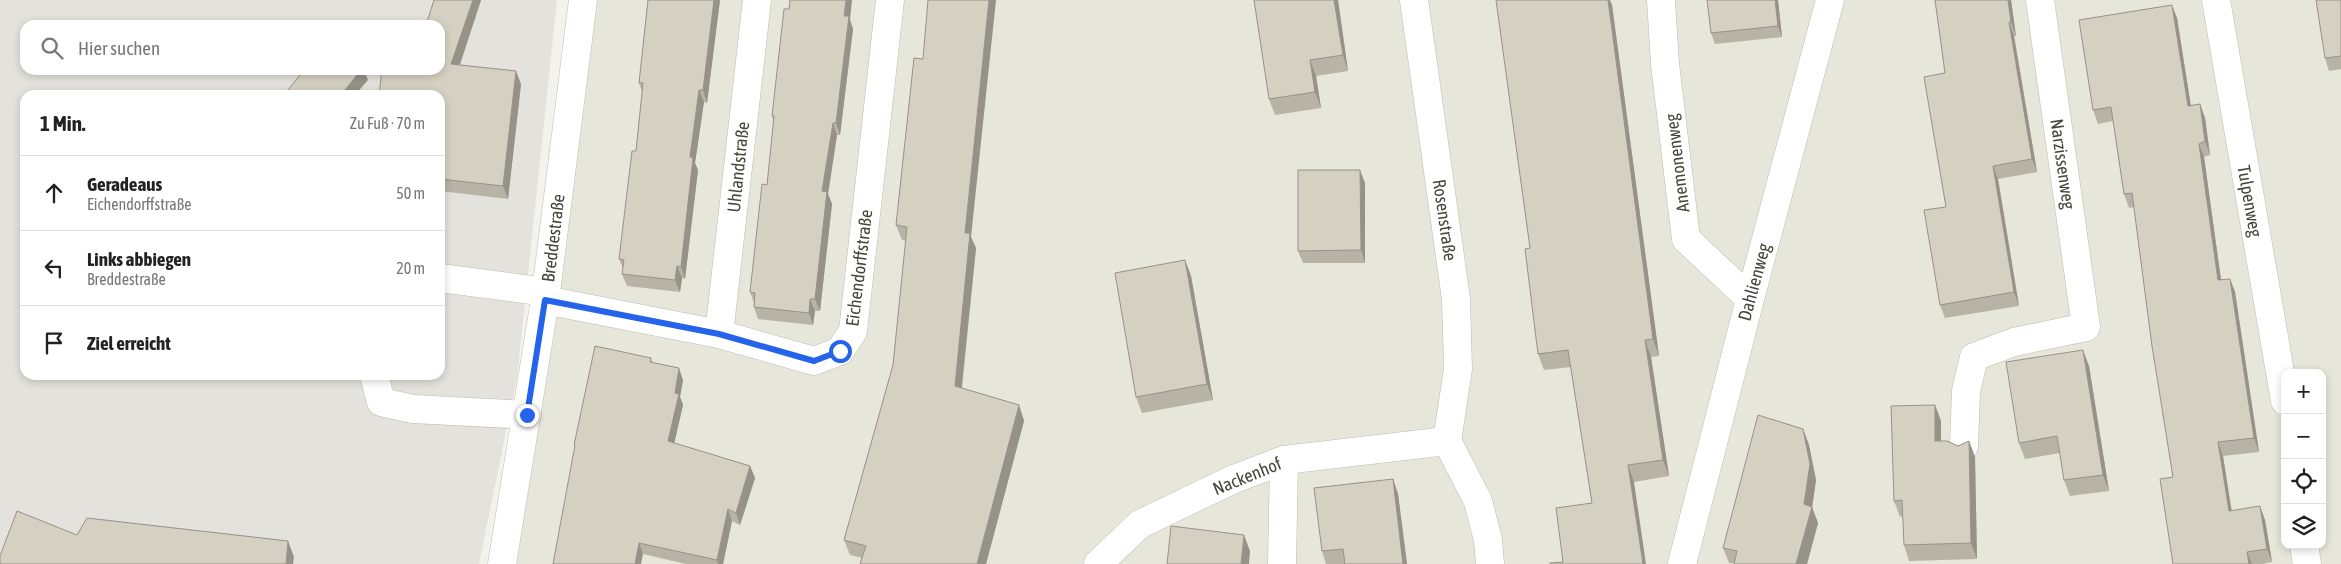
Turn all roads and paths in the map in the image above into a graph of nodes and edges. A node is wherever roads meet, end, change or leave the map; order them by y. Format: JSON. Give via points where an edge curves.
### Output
{"nodes":[{"id":1,"x":583,"y":0,"type":"edge"},
{"id":2,"x":757,"y":0,"type":"edge"},
{"id":3,"x":890,"y":0,"type":"edge"},
{"id":4,"x":1414,"y":0,"type":"edge"},
{"id":5,"x":1661,"y":0,"type":"edge"},
{"id":6,"x":1830,"y":0,"type":"edge"},
{"id":7,"x":2040,"y":0,"type":"edge"},
{"id":8,"x":2216,"y":0,"type":"edge"},
{"id":9,"x":445,"y":279,"type":"edge"},
{"id":10,"x":546,"y":296,"type":"junction"},
{"id":11,"x":1750,"y":299,"type":"junction"},
{"id":12,"x":719,"y":334,"type":"junction"},
{"id":13,"x":2281,"y":379,"type":"edge"},
{"id":14,"x":375,"y":380,"type":"edge"},
{"id":15,"x":527,"y":415,"type":"junction"},
{"id":16,"x":1447,"y":440,"type":"junction"},
{"id":17,"x":1964,"y":446,"type":"edge"},
{"id":18,"x":1284,"y":460,"type":"junction"},
{"id":19,"x":2305,"y":549,"type":"edge"},
{"id":20,"x":502,"y":564,"type":"edge"},
{"id":21,"x":1098,"y":564,"type":"edge"},
{"id":22,"x":1282,"y":564,"type":"edge"},
{"id":23,"x":1490,"y":564,"type":"edge"},
{"id":24,"x":1682,"y":564,"type":"edge"},
{"id":25,"x":2307,"y":564,"type":"edge"}],
"edges":[{"from":1,"to":10,"type":"street","name":"Breddestraße"},
{"from":2,"to":12,"type":"street","name":"Uhlandstraße"},
{"from":3,"to":12,"type":"street","name":"Eichendorffstraße","via":[[853,331],[840,351],[814,361]]},
{"from":4,"to":16,"type":"street","name":"Rosenstraße","via":[[1456,299],[1458,369]]},
{"from":5,"to":11,"type":"street","name":"Anemonenweg","via":[[1665,64],[1686,239]]},
{"from":6,"to":11,"type":"street","name":"Dahlienweg"},
{"from":7,"to":17,"type":"street","name":"Narzissenweg","via":[[2086,327],[2014,342],[1974,357],[1966,390]]},
{"from":8,"to":13,"type":"street","name":"Tulpenweg"},
{"from":9,"to":10,"type":"street","name":"Eichendorffstraße"},
{"from":10,"to":12,"type":"street","name":"Eichendorffstraße"},
{"from":10,"to":15,"type":"street","name":"Breddestraße"},
{"from":11,"to":24,"type":"street","name":"Dahlienweg"},
{"from":14,"to":15,"type":"street","via":[[381,402],[413,409]]},
{"from":15,"to":20,"type":"street","name":"Breddestraße"},
{"from":16,"to":18,"type":"street","name":"Nackenhof"},
{"from":16,"to":23,"type":"street","via":[[1478,501],[1488,540]]},
{"from":18,"to":21,"type":"street","name":"Nackenhof","via":[[1234,478],[1140,524]]},
{"from":18,"to":22,"type":"street"},
{"from":19,"to":25,"type":"street"}]}
